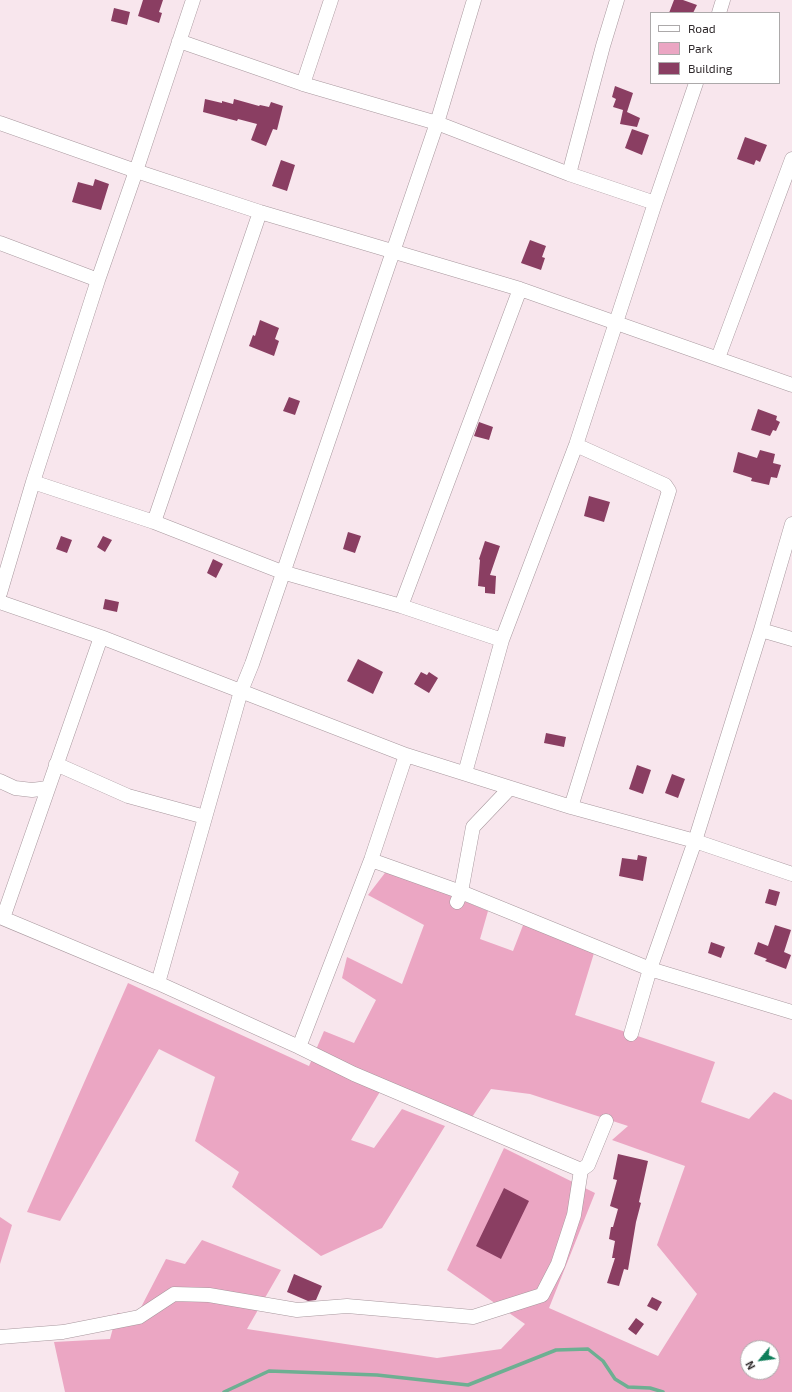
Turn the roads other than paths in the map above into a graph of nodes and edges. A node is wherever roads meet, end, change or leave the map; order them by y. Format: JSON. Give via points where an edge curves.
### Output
{"nodes":[{"id":1,"x":192,"y":0,"type":"edge"},
{"id":2,"x":331,"y":0,"type":"edge"},
{"id":3,"x":474,"y":0,"type":"edge"},
{"id":4,"x":617,"y":0,"type":"edge"},
{"id":5,"x":723,"y":0,"type":"edge"},
{"id":6,"x":719,"y":12,"type":"edge"},
{"id":7,"x":179,"y":41,"type":"junction"},
{"id":8,"x":303,"y":84,"type":"junction"},
{"id":9,"x":696,"y":84,"type":"edge"},
{"id":10,"x":0,"y":123,"type":"edge"},
{"id":11,"x":436,"y":123,"type":"junction"},
{"id":12,"x":792,"y":159,"type":"edge"},
{"id":13,"x":136,"y":171,"type":"junction"},
{"id":14,"x":569,"y":174,"type":"junction"},
{"id":15,"x":655,"y":203,"type":"junction"},
{"id":16,"x":260,"y":212,"type":"junction"},
{"id":17,"x":0,"y":243,"type":"edge"},
{"id":18,"x":393,"y":251,"type":"junction"},
{"id":19,"x":98,"y":280,"type":"junction"},
{"id":20,"x":520,"y":289,"type":"junction"},
{"id":21,"x":616,"y":322,"type":"junction"},
{"id":22,"x":718,"y":358,"type":"junction"},
{"id":23,"x":792,"y":384,"type":"edge"},
{"id":24,"x":576,"y":445,"type":"junction"},
{"id":25,"x":33,"y":482,"type":"junction"},
{"id":26,"x":154,"y":522,"type":"junction"},
{"id":27,"x":792,"y":524,"type":"edge"},
{"id":28,"x":282,"y":572,"type":"junction"},
{"id":29,"x":0,"y":594,"type":"edge"},
{"id":30,"x":0,"y":602,"type":"edge"},
{"id":31,"x":401,"y":606,"type":"junction"},
{"id":32,"x":761,"y":630,"type":"junction"},
{"id":33,"x":101,"y":637,"type":"junction"},
{"id":34,"x":502,"y":640,"type":"junction"},
{"id":35,"x":792,"y":640,"type":"edge"},
{"id":36,"x":241,"y":691,"type":"junction"},
{"id":37,"x":406,"y":755,"type":"junction"},
{"id":38,"x":56,"y":764,"type":"junction"},
{"id":39,"x":465,"y":773,"type":"junction"},
{"id":40,"x":0,"y":781,"type":"edge"},
{"id":41,"x":48,"y":788,"type":"junction"},
{"id":42,"x":510,"y":788,"type":"junction"},
{"id":43,"x":571,"y":807,"type":"junction"},
{"id":44,"x":205,"y":817,"type":"junction"},
{"id":45,"x":695,"y":841,"type":"junction"},
{"id":46,"x":371,"y":860,"type":"junction"},
{"id":47,"x":792,"y":874,"type":"edge"},
{"id":48,"x":459,"y":897,"type":"junction"},
{"id":49,"x":2,"y":917,"type":"edge"},
{"id":50,"x":650,"y":969,"type":"junction"},
{"id":51,"x":158,"y":983,"type":"junction"},
{"id":52,"x":792,"y":1012,"type":"edge"},
{"id":53,"x":631,"y":1034,"type":"dead end"},
{"id":54,"x":299,"y":1047,"type":"junction"},
{"id":55,"x":606,"y":1121,"type":"dead end"},
{"id":56,"x":581,"y":1170,"type":"junction"},
{"id":57,"x":0,"y":1337,"type":"edge"}],
"edges":[{"from":1,"to":7,"type":"street"},
{"from":2,"to":8,"type":"street"},
{"from":3,"to":11,"type":"street"},
{"from":4,"to":14,"type":"street"},
{"from":5,"to":6,"type":"street"},
{"from":7,"to":8,"type":"street"},
{"from":7,"to":13,"type":"street"},
{"from":8,"to":11,"type":"street"},
{"from":9,"to":15,"type":"street"},
{"from":10,"to":13,"type":"street"},
{"from":11,"to":14,"type":"street"},
{"from":11,"to":18,"type":"street"},
{"from":12,"to":22,"type":"street"},
{"from":13,"to":16,"type":"street"},
{"from":13,"to":19,"type":"street"},
{"from":14,"to":15,"type":"street"},
{"from":15,"to":21,"type":"street"},
{"from":16,"to":18,"type":"street"},
{"from":16,"to":26,"type":"street"},
{"from":17,"to":19,"type":"street"},
{"from":18,"to":20,"type":"street"},
{"from":18,"to":28,"type":"street"},
{"from":19,"to":25,"type":"street"},
{"from":20,"to":21,"type":"street"},
{"from":20,"to":31,"type":"street"},
{"from":21,"to":22,"type":"street"},
{"from":21,"to":24,"type":"street"},
{"from":22,"to":23,"type":"street"},
{"from":24,"to":34,"type":"street"},
{"from":24,"to":43,"type":"street","via":[[665,485],[669,491]]},
{"from":25,"to":26,"type":"street"},
{"from":25,"to":29,"type":"street"},
{"from":26,"to":28,"type":"street"},
{"from":27,"to":32,"type":"street"},
{"from":28,"to":31,"type":"street"},
{"from":28,"to":36,"type":"street"},
{"from":30,"to":33,"type":"street"},
{"from":31,"to":34,"type":"street"},
{"from":32,"to":35,"type":"street"},
{"from":32,"to":45,"type":"street"},
{"from":33,"to":36,"type":"street"},
{"from":33,"to":38,"type":"street"},
{"from":34,"to":39,"type":"street"},
{"from":36,"to":37,"type":"street"},
{"from":36,"to":44,"type":"street"},
{"from":37,"to":39,"type":"street"},
{"from":37,"to":46,"type":"street"},
{"from":38,"to":41,"type":"street"},
{"from":38,"to":44,"type":"street","via":[[128,796]]},
{"from":39,"to":42,"type":"street"},
{"from":40,"to":41,"type":"street","via":[[15,788]]},
{"from":41,"to":49,"type":"street"},
{"from":42,"to":43,"type":"street"},
{"from":42,"to":48,"type":"street","via":[[473,828]]},
{"from":43,"to":45,"type":"street"},
{"from":44,"to":51,"type":"street"},
{"from":45,"to":47,"type":"street"},
{"from":45,"to":50,"type":"street"},
{"from":46,"to":48,"type":"street"},
{"from":46,"to":54,"type":"street"},
{"from":48,"to":50,"type":"street"},
{"from":49,"to":51,"type":"street"},
{"from":50,"to":52,"type":"street"},
{"from":50,"to":53,"type":"street"},
{"from":51,"to":54,"type":"street"},
{"from":54,"to":56,"type":"street","via":[[354,1074]]},
{"from":55,"to":56,"type":"street","via":[[588,1164]]},
{"from":56,"to":57,"type":"street","via":[[574,1215],[558,1264],[542,1295],[473,1317],[347,1306],[297,1310],[209,1295],[174,1294],[139,1317],[63,1332]]}]}
